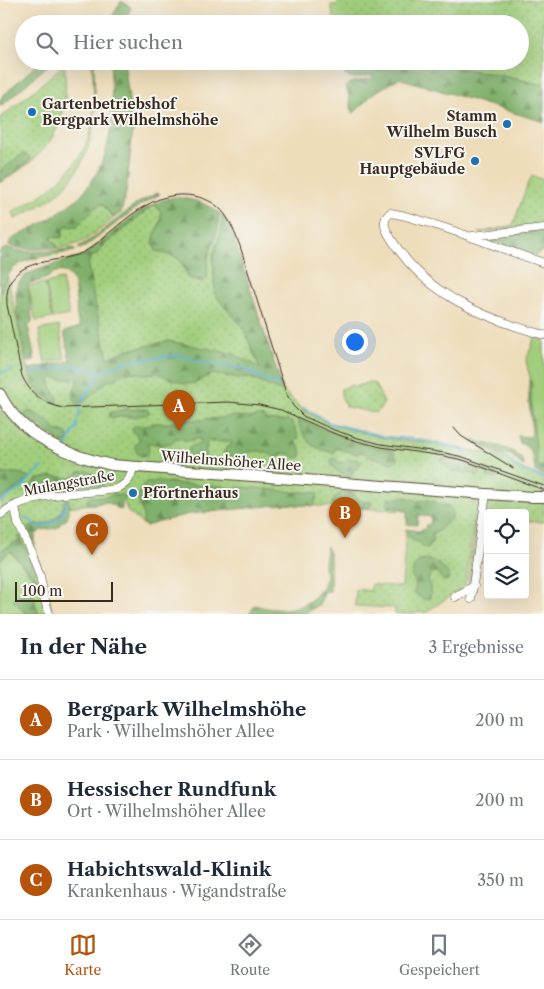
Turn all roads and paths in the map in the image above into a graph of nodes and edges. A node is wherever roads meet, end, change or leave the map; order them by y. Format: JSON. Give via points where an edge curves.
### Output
{"nodes":[{"id":1,"x":544,"y":228,"type":"edge"},
{"id":2,"x":470,"y":236,"type":"junction"},
{"id":3,"x":544,"y":264,"type":"edge"},
{"id":4,"x":544,"y":335,"type":"edge"},
{"id":5,"x":0,"y":394,"type":"edge"},
{"id":6,"x":133,"y":467,"type":"junction"},
{"id":7,"x":486,"y":494,"type":"junction"},
{"id":8,"x":544,"y":498,"type":"edge"},
{"id":9,"x":14,"y":506,"type":"junction"},
{"id":10,"x":0,"y":515,"type":"edge"},
{"id":11,"x":474,"y":586,"type":"junction"},
{"id":12,"x":455,"y":597,"type":"dead end"},
{"id":13,"x":471,"y":599,"type":"dead end"},
{"id":14,"x":49,"y":614,"type":"edge"}],
"edges":[{"from":1,"to":2,"type":"street"},
{"from":2,"to":3,"type":"street"},
{"from":2,"to":4,"type":"street","via":[[396,214],[385,218],[388,234],[400,253],[445,295],[477,312]]},
{"from":5,"to":6,"type":"main road","name":"Wilhelmshöher Allee","via":[[16,418],[66,452],[112,465]]},
{"from":6,"to":7,"type":"main road","name":"Wilhelmshöher Allee"},
{"from":6,"to":9,"type":"street","name":"Mulangstraße","via":[[132,476],[116,489],[43,498]]},
{"from":7,"to":8,"type":"main road","name":"Wilhelmshöher Allee"},
{"from":7,"to":11,"type":"street"},
{"from":9,"to":10,"type":"street","name":"Mulangstraße"},
{"from":9,"to":14,"type":"street","via":[[38,569]]},
{"from":11,"to":12,"type":"street"},
{"from":11,"to":13,"type":"street"}]}
